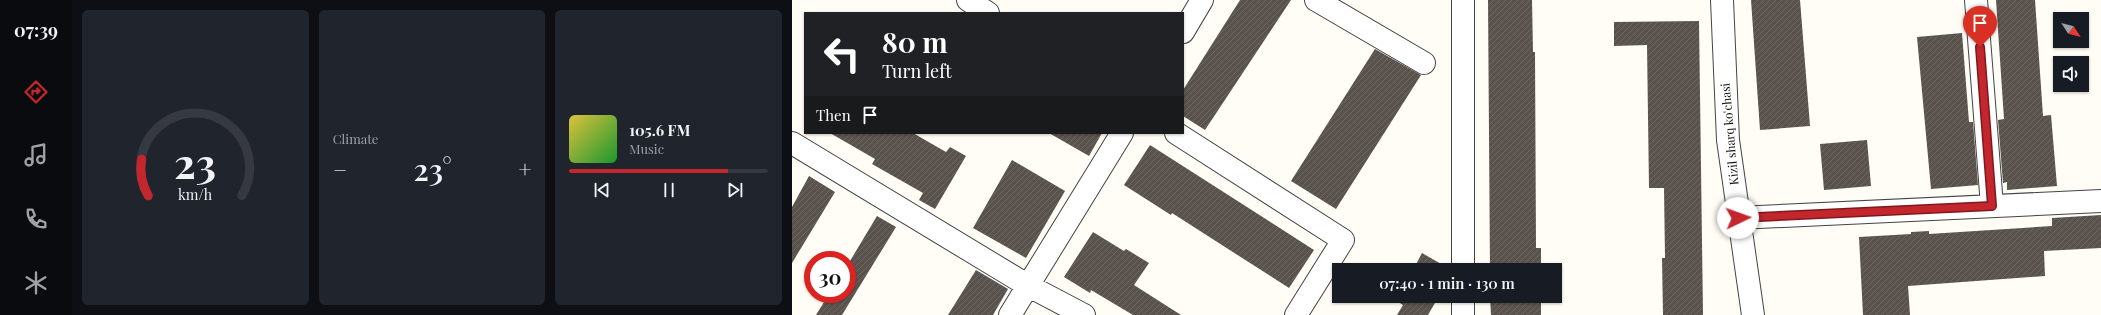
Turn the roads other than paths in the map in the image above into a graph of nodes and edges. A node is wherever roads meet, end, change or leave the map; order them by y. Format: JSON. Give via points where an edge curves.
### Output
{"nodes":[{"id":1,"x":968,"y":0,"type":"edge"},
{"id":2,"x":1202,"y":0,"type":"edge"},
{"id":3,"x":1316,"y":0,"type":"edge"},
{"id":4,"x":1463,"y":0,"type":"edge"},
{"id":5,"x":1722,"y":0,"type":"edge"},
{"id":6,"x":1976,"y":0,"type":"edge"},
{"id":7,"x":986,"y":12,"type":"edge"},
{"id":8,"x":1184,"y":30,"type":"edge"},
{"id":9,"x":1424,"y":63,"type":"dead end"},
{"id":10,"x":1121,"y":134,"type":"edge"},
{"id":11,"x":1178,"y":134,"type":"edge"},
{"id":12,"x":792,"y":143,"type":"edge"},
{"id":13,"x":2101,"y":201,"type":"edge"},
{"id":14,"x":1992,"y":206,"type":"junction"},
{"id":15,"x":1738,"y":218,"type":"junction"},
{"id":16,"x":1463,"y":263,"type":"edge"},
{"id":17,"x":1027,"y":286,"type":"junction"},
{"id":18,"x":1463,"y":303,"type":"edge"},
{"id":19,"x":1010,"y":315,"type":"edge"},
{"id":20,"x":1084,"y":315,"type":"edge"},
{"id":21,"x":1296,"y":315,"type":"edge"},
{"id":22,"x":1463,"y":315,"type":"edge"},
{"id":23,"x":1753,"y":315,"type":"edge"}],
"edges":[{"from":1,"to":7,"type":"street"},
{"from":2,"to":8,"type":"street"},
{"from":3,"to":9,"type":"street"},
{"from":4,"to":16,"type":"street"},
{"from":5,"to":15,"type":"street","name":"Kizil sharq ko'chasi","via":[[1728,140]]},
{"from":6,"to":14,"type":"street"},
{"from":10,"to":17,"type":"street"},
{"from":11,"to":21,"type":"street","via":[[1343,240]]},
{"from":12,"to":17,"type":"street"},
{"from":13,"to":14,"type":"street"},
{"from":14,"to":15,"type":"street"},
{"from":15,"to":23,"type":"street","name":"Kizil sharq ko'chasi"},
{"from":17,"to":19,"type":"street"},
{"from":17,"to":20,"type":"street"},
{"from":18,"to":22,"type":"street"}]}
